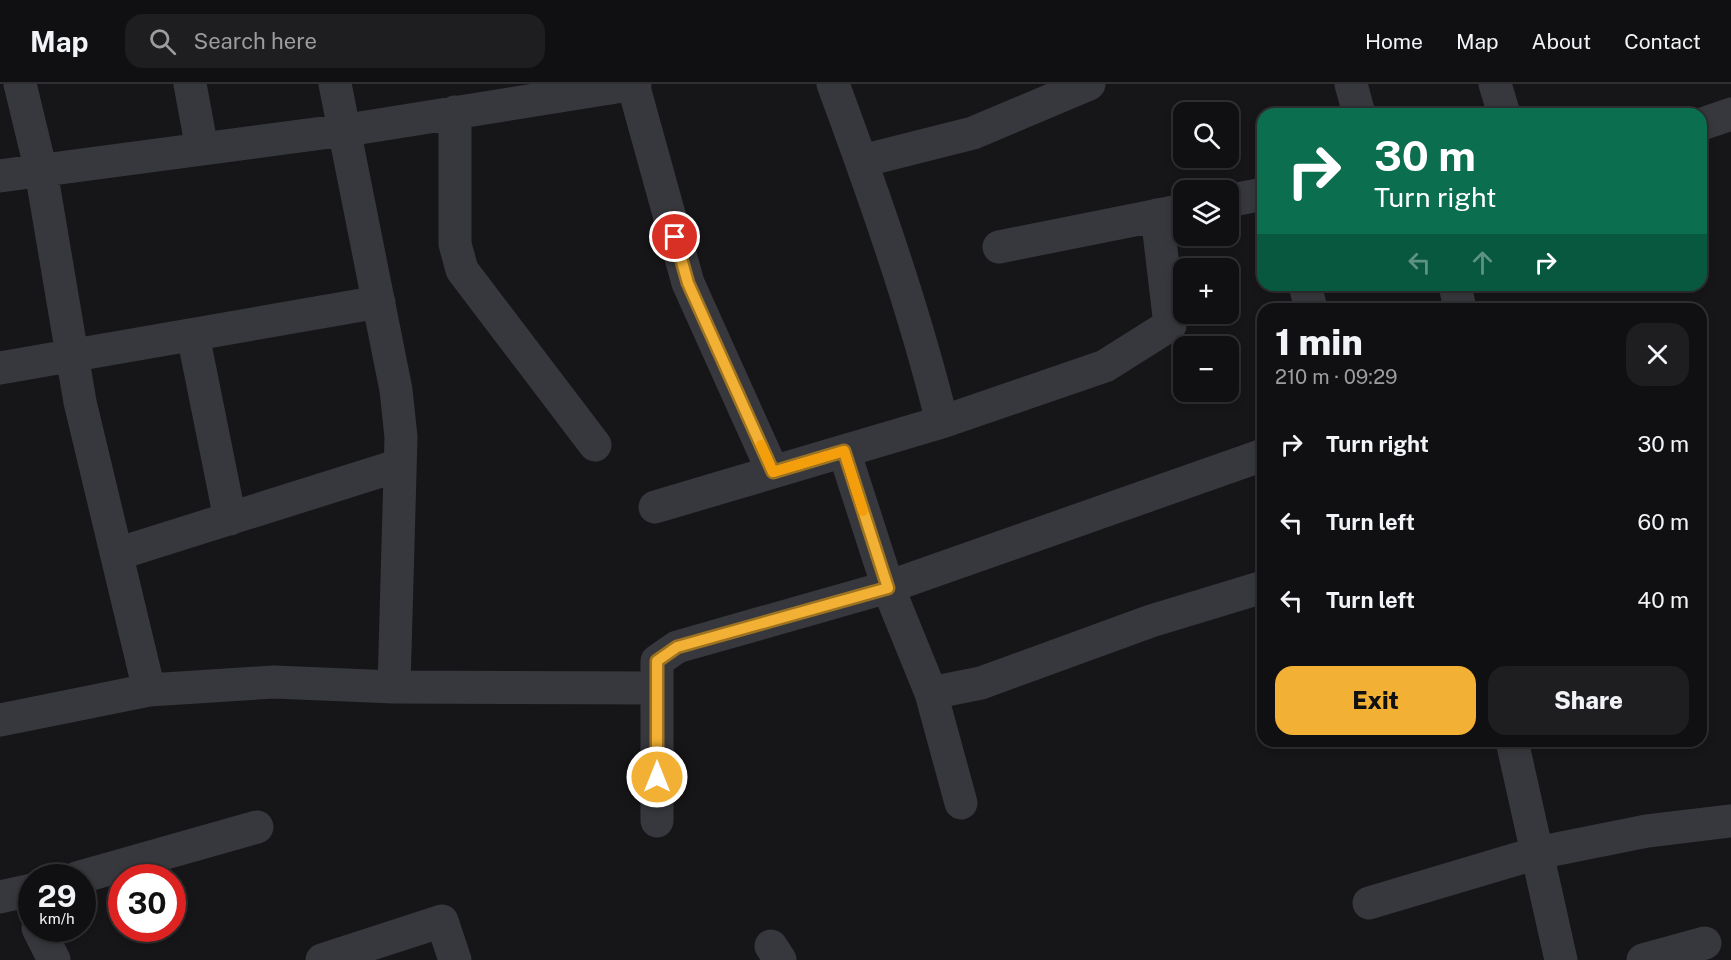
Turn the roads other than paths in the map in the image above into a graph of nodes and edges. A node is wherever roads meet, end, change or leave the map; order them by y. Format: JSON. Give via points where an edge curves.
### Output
{"nodes":[{"id":1,"x":20,"y":84,"type":"edge"},
{"id":2,"x":190,"y":84,"type":"edge"},
{"id":3,"x":335,"y":84,"type":"edge"},
{"id":4,"x":634,"y":84,"type":"edge"},
{"id":5,"x":833,"y":84,"type":"edge"},
{"id":6,"x":1089,"y":84,"type":"edge"},
{"id":7,"x":1351,"y":84,"type":"edge"},
{"id":8,"x":1496,"y":84,"type":"edge"},
{"id":9,"x":519,"y":93,"type":"edge"},
{"id":10,"x":1357,"y":108,"type":"edge"},
{"id":11,"x":1502,"y":108,"type":"edge"},
{"id":12,"x":456,"y":112,"type":"junction"},
{"id":13,"x":1731,"y":114,"type":"edge"},
{"id":14,"x":1707,"y":121,"type":"edge"},
{"id":15,"x":345,"y":130,"type":"junction"},
{"id":16,"x":202,"y":149,"type":"junction"},
{"id":17,"x":862,"y":161,"type":"junction"},
{"id":18,"x":40,"y":171,"type":"junction"},
{"id":19,"x":0,"y":176,"type":"edge"},
{"id":20,"x":1257,"y":195,"type":"edge"},
{"id":21,"x":1239,"y":199,"type":"edge"},
{"id":22,"x":1170,"y":213,"type":"edge"},
{"id":23,"x":999,"y":248,"type":"dead end"},
{"id":24,"x":379,"y":302,"type":"junction"},
{"id":25,"x":192,"y":335,"type":"junction"},
{"id":26,"x":72,"y":356,"type":"junction"},
{"id":27,"x":0,"y":368,"type":"edge"},
{"id":28,"x":942,"y":422,"type":"junction"},
{"id":29,"x":595,"y":445,"type":"dead end"},
{"id":30,"x":844,"y":451,"type":"junction"},
{"id":31,"x":1257,"y":456,"type":"edge"},
{"id":32,"x":400,"y":465,"type":"junction"},
{"id":33,"x":773,"y":472,"type":"junction"},
{"id":34,"x":655,"y":507,"type":"dead end"},
{"id":35,"x":230,"y":519,"type":"junction"},
{"id":36,"x":117,"y":554,"type":"junction"},
{"id":37,"x":888,"y":588,"type":"junction"},
{"id":38,"x":1257,"y":589,"type":"edge"},
{"id":39,"x":394,"y":687,"type":"junction"},
{"id":40,"x":657,"y":688,"type":"junction"},
{"id":41,"x":149,"y":690,"type":"junction"},
{"id":42,"x":931,"y":693,"type":"junction"},
{"id":43,"x":0,"y":720,"type":"edge"},
{"id":44,"x":1513,"y":747,"type":"edge"},
{"id":45,"x":961,"y":803,"type":"dead end"},
{"id":46,"x":657,"y":821,"type":"dead end"},
{"id":47,"x":1731,"y":821,"type":"edge"},
{"id":48,"x":257,"y":827,"type":"dead end"},
{"id":49,"x":1537,"y":853,"type":"junction"},
{"id":50,"x":96,"y":872,"type":"edge"},
{"id":51,"x":1369,"y":903,"type":"dead end"},
{"id":52,"x":45,"y":942,"type":"edge"},
{"id":53,"x":1705,"y":943,"type":"dead end"},
{"id":54,"x":54,"y":960,"type":"edge"},
{"id":55,"x":322,"y":960,"type":"edge"},
{"id":56,"x":455,"y":960,"type":"edge"},
{"id":57,"x":1561,"y":960,"type":"edge"},
{"id":58,"x":1643,"y":960,"type":"edge"}],
"edges":[{"from":1,"to":18,"type":"street"},
{"from":2,"to":16,"type":"street"},
{"from":3,"to":15,"type":"street"},
{"from":4,"to":9,"type":"street"},
{"from":4,"to":33,"type":"street","via":[[688,283]]},
{"from":5,"to":17,"type":"street"},
{"from":6,"to":17,"type":"street","via":[[973,133]]},
{"from":7,"to":10,"type":"street"},
{"from":8,"to":11,"type":"street"},
{"from":9,"to":12,"type":"street"},
{"from":12,"to":15,"type":"street"},
{"from":12,"to":29,"type":"street","via":[[455,244],[462,270]]},
{"from":13,"to":14,"type":"street"},
{"from":15,"to":16,"type":"street"},
{"from":15,"to":24,"type":"street"},
{"from":16,"to":18,"type":"street"},
{"from":17,"to":28,"type":"street"},
{"from":18,"to":19,"type":"street"},
{"from":18,"to":26,"type":"street"},
{"from":20,"to":21,"type":"street"},
{"from":22,"to":23,"type":"street"},
{"from":22,"to":28,"type":"street","via":[[1170,326],[1106,366]]},
{"from":24,"to":25,"type":"street"},
{"from":24,"to":32,"type":"street","via":[[396,390]]},
{"from":25,"to":26,"type":"street"},
{"from":25,"to":35,"type":"street"},
{"from":26,"to":27,"type":"street"},
{"from":26,"to":36,"type":"street"},
{"from":28,"to":30,"type":"street"},
{"from":30,"to":33,"type":"street"},
{"from":30,"to":37,"type":"street"},
{"from":31,"to":37,"type":"street"},
{"from":32,"to":35,"type":"street"},
{"from":32,"to":39,"type":"street"},
{"from":33,"to":34,"type":"street"},
{"from":35,"to":36,"type":"street"},
{"from":36,"to":41,"type":"street"},
{"from":37,"to":40,"type":"street","via":[[677,647],[657,661]]},
{"from":37,"to":42,"type":"street"},
{"from":38,"to":42,"type":"street","via":[[1151,621],[981,683]]},
{"from":39,"to":40,"type":"street"},
{"from":39,"to":41,"type":"street","via":[[274,682]]},
{"from":40,"to":46,"type":"street"},
{"from":41,"to":43,"type":"street"},
{"from":42,"to":45,"type":"street"},
{"from":44,"to":49,"type":"street"},
{"from":47,"to":49,"type":"street","via":[[1647,831]]},
{"from":48,"to":50,"type":"street"},
{"from":49,"to":51,"type":"street"},
{"from":49,"to":57,"type":"street"},
{"from":52,"to":54,"type":"street"},
{"from":53,"to":58,"type":"street"},
{"from":55,"to":56,"type":"street","via":[[442,921]]}]}
